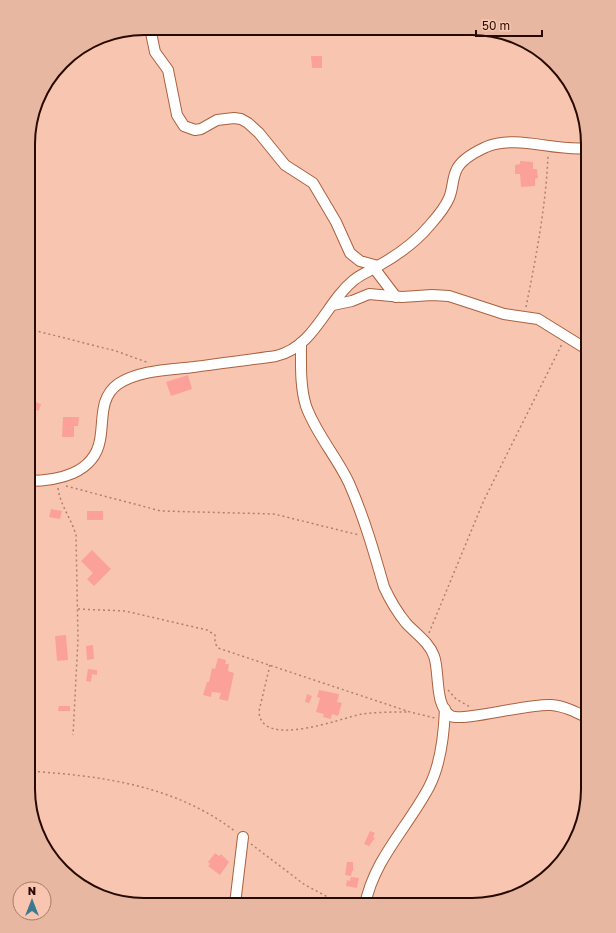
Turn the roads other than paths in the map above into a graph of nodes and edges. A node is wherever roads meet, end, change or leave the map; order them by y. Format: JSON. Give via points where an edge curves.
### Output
{"nodes":[{"id":1,"x":151,"y":35,"type":"edge"},
{"id":2,"x":581,"y":148,"type":"edge"},
{"id":3,"x":376,"y":267,"type":"junction"},
{"id":4,"x":396,"y":296,"type":"junction"},
{"id":5,"x":333,"y":305,"type":"junction"},
{"id":6,"x":301,"y":343,"type":"junction"},
{"id":7,"x":581,"y":345,"type":"edge"},
{"id":8,"x":287,"y":354,"type":"junction"},
{"id":9,"x":301,"y":368,"type":"junction"},
{"id":10,"x":35,"y":481,"type":"edge"},
{"id":11,"x":445,"y":714,"type":"junction"},
{"id":12,"x":581,"y":715,"type":"edge"},
{"id":13,"x":243,"y":837,"type":"road end"},
{"id":14,"x":236,"y":898,"type":"edge"},
{"id":15,"x":367,"y":898,"type":"edge"}],
"edges":[{"from":1,"to":3,"type":"street","via":[[155,52],[168,70],[177,115],[184,126],[195,130],[217,120],[234,118],[248,123],[285,165],[313,183],[336,222],[350,253],[360,261]]},
{"from":2,"to":3,"type":"street","via":[[518,143],[499,143],[486,147],[456,170],[449,200],[430,226],[411,245]]},
{"from":3,"to":4,"type":"street"},
{"from":3,"to":5,"type":"street","via":[[350,283]]},
{"from":4,"to":5,"type":"street","via":[[364,294],[352,301]]},
{"from":4,"to":7,"type":"street","via":[[449,296],[504,314],[538,319]]},
{"from":5,"to":6,"type":"street"},
{"from":6,"to":8,"type":"street"},
{"from":6,"to":9,"type":"street"},
{"from":8,"to":9,"type":"street"},
{"from":8,"to":10,"type":"street","via":[[158,371],[128,378],[110,392],[105,401],[100,441],[94,455],[81,470],[45,481]]},
{"from":9,"to":11,"type":"street","via":[[306,406],[349,482],[384,587],[406,623],[425,642],[434,656]]},
{"from":11,"to":12,"type":"street","via":[[463,718],[549,704]]},
{"from":11,"to":15,"type":"street","via":[[438,763],[429,786],[380,862]]},
{"from":13,"to":14,"type":"street"}]}
